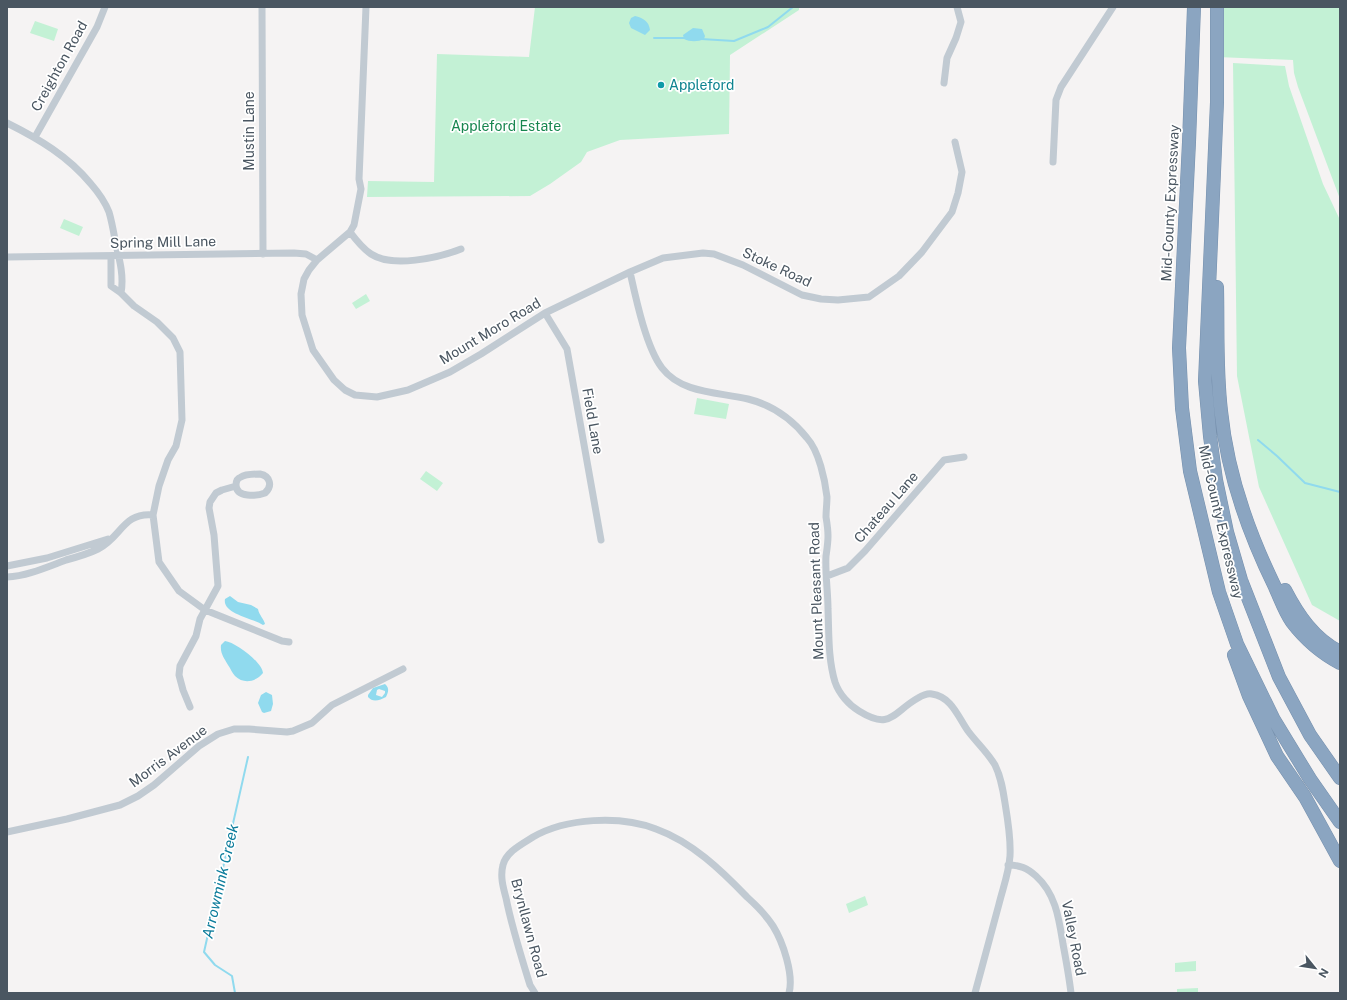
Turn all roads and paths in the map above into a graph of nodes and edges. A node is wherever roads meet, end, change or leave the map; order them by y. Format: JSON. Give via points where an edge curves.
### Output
{"nodes":[{"id":1,"x":105,"y":7,"type":"edge"},
{"id":2,"x":262,"y":7,"type":"edge"},
{"id":3,"x":366,"y":7,"type":"edge"},
{"id":4,"x":957,"y":7,"type":"edge"},
{"id":5,"x":1113,"y":7,"type":"edge"},
{"id":6,"x":1194,"y":7,"type":"edge"},
{"id":7,"x":1217,"y":7,"type":"edge"},
{"id":8,"x":944,"y":83,"type":"dead end"},
{"id":9,"x":7,"y":124,"type":"edge"},
{"id":10,"x":1216,"y":128,"type":"junction"},
{"id":11,"x":35,"y":137,"type":"junction"},
{"id":12,"x":955,"y":142,"type":"dead end"},
{"id":13,"x":1053,"y":162,"type":"dead end"},
{"id":14,"x":350,"y":232,"type":"junction"},
{"id":15,"x":461,"y":249,"type":"dead end"},
{"id":16,"x":263,"y":254,"type":"junction"},
{"id":17,"x":115,"y":255,"type":"junction"},
{"id":18,"x":7,"y":257,"type":"edge"},
{"id":19,"x":317,"y":260,"type":"junction"},
{"id":20,"x":630,"y":272,"type":"junction"},
{"id":21,"x":121,"y":293,"type":"junction"},
{"id":22,"x":545,"y":313,"type":"junction"},
{"id":23,"x":1223,"y":426,"type":"junction"},
{"id":24,"x":964,"y":457,"type":"dead end"},
{"id":25,"x":236,"y":486,"type":"junction"},
{"id":26,"x":154,"y":515,"type":"junction"},
{"id":27,"x":114,"y":537,"type":"junction"},
{"id":28,"x":601,"y":540,"type":"dead end"},
{"id":29,"x":7,"y":566,"type":"edge"},
{"id":30,"x":827,"y":576,"type":"junction"},
{"id":31,"x":7,"y":577,"type":"edge"},
{"id":32,"x":1220,"y":592,"type":"junction"},
{"id":33,"x":205,"y":610,"type":"junction"},
{"id":34,"x":1296,"y":610,"type":"junction"},
{"id":35,"x":289,"y":642,"type":"dead end"},
{"id":36,"x":1340,"y":646,"type":"edge"},
{"id":37,"x":1340,"y":652,"type":"edge"},
{"id":38,"x":1340,"y":663,"type":"edge"},
{"id":39,"x":403,"y":669,"type":"dead end"},
{"id":40,"x":190,"y":707,"type":"dead end"},
{"id":41,"x":1340,"y":778,"type":"edge"},
{"id":42,"x":1340,"y":822,"type":"edge"},
{"id":43,"x":7,"y":832,"type":"edge"},
{"id":44,"x":1340,"y":861,"type":"edge"},
{"id":45,"x":1008,"y":865,"type":"junction"},
{"id":46,"x":535,"y":993,"type":"edge"},
{"id":47,"x":789,"y":993,"type":"edge"},
{"id":48,"x":975,"y":993,"type":"edge"},
{"id":49,"x":1071,"y":993,"type":"edge"}],
"edges":[{"from":1,"to":11,"type":"street","name":"Creighton Road","via":[[93,34]]},
{"from":2,"to":16,"type":"street","name":"Mustin Lane"},
{"from":3,"to":14,"type":"street","via":[[359,179],[361,189],[354,225]]},
{"from":4,"to":8,"type":"street","via":[[961,22],[947,58]]},
{"from":5,"to":13,"type":"street","via":[[1061,87],[1056,100]]},
{"from":6,"to":32,"type":"highway","name":"Mid-County Expressway","via":[[1179,348],[1182,408],[1190,471]]},
{"from":7,"to":10,"type":"highway","name":"Mid-County Expressway"},
{"from":9,"to":11,"type":"street"},
{"from":10,"to":23,"type":"highway","via":[[1216,365]]},
{"from":10,"to":41,"type":"highway","name":"Mid-County Expressway","via":[[1206,381],[1216,480],[1241,580],[1279,677],[1310,735]]},
{"from":11,"to":17,"type":"street","via":[[76,167],[98,193],[108,211]]},
{"from":12,"to":20,"type":"street","name":"Stoke Road","via":[[962,172],[952,212],[942,228],[899,276],[869,297],[838,300],[802,295],[743,265],[714,254],[664,258]]},
{"from":14,"to":15,"type":"street","via":[[372,254],[389,261],[432,258]]},
{"from":14,"to":19,"type":"street","name":"Mount Moro Road"},
{"from":16,"to":17,"type":"street","name":"Spring Mill Lane"},
{"from":16,"to":19,"type":"street","name":"Spring Mill Lane","via":[[306,254]]},
{"from":17,"to":18,"type":"street","name":"Spring Mill Lane"},
{"from":17,"to":21,"type":"street","via":[[122,276]]},
{"from":17,"to":21,"type":"street","via":[[111,286]]},
{"from":19,"to":22,"type":"street","name":"Mount Moro Road","via":[[304,279],[301,294],[302,315],[307,335],[313,350],[334,380],[355,396],[377,397],[397,393],[450,372]]},
{"from":20,"to":22,"type":"street","name":"Mount Moro Road"},
{"from":20,"to":30,"type":"street","name":"Mount Pleasant Road","via":[[650,344],[655,357],[666,372],[693,388],[749,399],[770,407],[785,415],[810,441],[818,456],[827,498]]},
{"from":21,"to":26,"type":"street","via":[[157,322],[173,338],[180,352],[182,420],[176,446],[159,486]]},
{"from":22,"to":28,"type":"street","name":"Field Lane","via":[[566,349]]},
{"from":23,"to":34,"type":"highway","via":[[1246,501],[1277,577]]},
{"from":23,"to":38,"type":"highway","via":[[1247,523],[1291,621],[1311,644]]},
{"from":24,"to":30,"type":"street","name":"Chateau Lane","via":[[944,460],[865,552],[848,568]]},
{"from":25,"to":25,"type":"street","via":[[239,492],[245,495],[265,493],[270,488],[268,478],[263,474],[243,475]]},
{"from":25,"to":33,"type":"street","via":[[216,493],[210,502],[218,586]]},
{"from":26,"to":27,"type":"street","via":[[139,515]]},
{"from":26,"to":33,"type":"street","via":[[159,562],[179,591]]},
{"from":27,"to":29,"type":"street","via":[[47,558]]},
{"from":27,"to":31,"type":"street","via":[[99,549],[17,577]]},
{"from":30,"to":45,"type":"street","name":"Mount Pleasant Road","via":[[830,658],[835,683],[843,696],[859,711],[872,719],[880,720],[892,718],[924,694],[942,697],[949,702],[996,768],[1009,829]]},
{"from":32,"to":42,"type":"highway","name":"Mid-County Expressway","via":[[1237,644],[1274,720]]},
{"from":32,"to":44,"type":"highway","via":[[1232,650],[1249,696],[1277,756],[1305,797]]},
{"from":33,"to":35,"type":"street"},
{"from":33,"to":40,"type":"street","via":[[196,636],[180,666],[179,676]]},
{"from":34,"to":36,"type":"highway","via":[[1312,627]]},
{"from":34,"to":37,"type":"highway","via":[[1310,629]]},
{"from":39,"to":43,"type":"street","name":"Morris Avenue","via":[[332,705],[312,722],[294,732],[234,729],[218,734],[199,746],[154,785],[120,805],[67,820]]},
{"from":45,"to":48,"type":"street","name":"Mount Pleasant Road"},
{"from":45,"to":49,"type":"street","name":"Valley Road","via":[[1019,865],[1030,871],[1044,883],[1052,896],[1060,923]]},
{"from":46,"to":47,"type":"street","name":"Brynllawn Road","via":[[530,985],[511,922],[501,876],[503,864],[510,853],[541,833],[580,822],[602,821],[622,821],[656,828],[706,857],[763,913],[774,928],[788,968]]}]}
